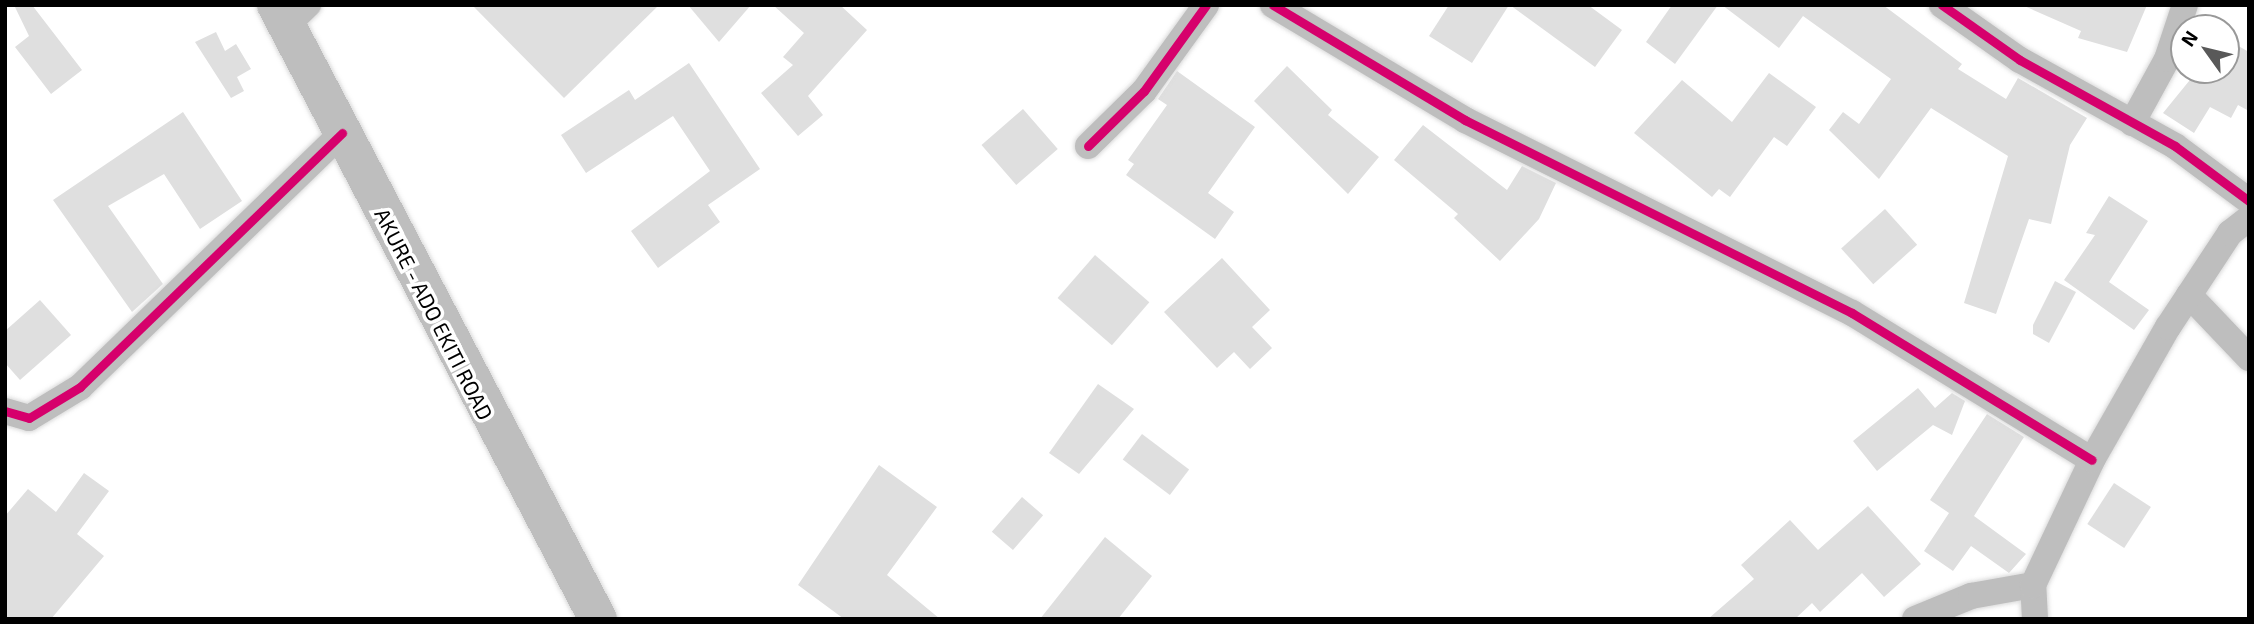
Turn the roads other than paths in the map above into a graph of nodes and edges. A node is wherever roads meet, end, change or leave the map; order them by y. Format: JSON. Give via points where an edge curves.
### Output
{"nodes":[{"id":1,"x":1206,"y":5,"type":"edge"},
{"id":2,"x":1273,"y":5,"type":"edge"},
{"id":3,"x":1942,"y":5,"type":"edge"},
{"id":4,"x":2185,"y":5,"type":"edge"},
{"id":5,"x":291,"y":11,"type":"edge"},
{"id":6,"x":2132,"y":123,"type":"junction"},
{"id":7,"x":342,"y":133,"type":"junction"},
{"id":8,"x":1088,"y":146,"type":"dead end"},
{"id":9,"x":2249,"y":201,"type":"edge"},
{"id":10,"x":2249,"y":218,"type":"edge"},
{"id":11,"x":2189,"y":295,"type":"junction"},
{"id":12,"x":2249,"y":358,"type":"edge"},
{"id":13,"x":5,"y":411,"type":"edge"},
{"id":14,"x":2092,"y":460,"type":"junction"},
{"id":15,"x":2033,"y":585,"type":"junction"},
{"id":16,"x":598,"y":619,"type":"edge"},
{"id":17,"x":1915,"y":619,"type":"edge"},
{"id":18,"x":2035,"y":619,"type":"edge"}],
"edges":[{"from":1,"to":8,"type":"street","via":[[1144,91]]},
{"from":2,"to":14,"type":"street","via":[[1465,120],[1852,313]]},
{"from":3,"to":6,"type":"street","via":[[2020,60]]},
{"from":4,"to":6,"type":"street","via":[[2167,59]]},
{"from":5,"to":7,"type":"main road","name":"AKURE - ADO EKITI ROAD"},
{"from":6,"to":9,"type":"street","via":[[2175,146]]},
{"from":7,"to":13,"type":"street","via":[[79,387],[29,418]]},
{"from":7,"to":16,"type":"main road","name":"AKURE - ADO EKITI ROAD"},
{"from":10,"to":11,"type":"street","via":[[2230,233]]},
{"from":11,"to":12,"type":"street"},
{"from":11,"to":14,"type":"street"},
{"from":14,"to":15,"type":"street"},
{"from":15,"to":17,"type":"street","via":[[1971,596]]},
{"from":15,"to":18,"type":"street"}]}
